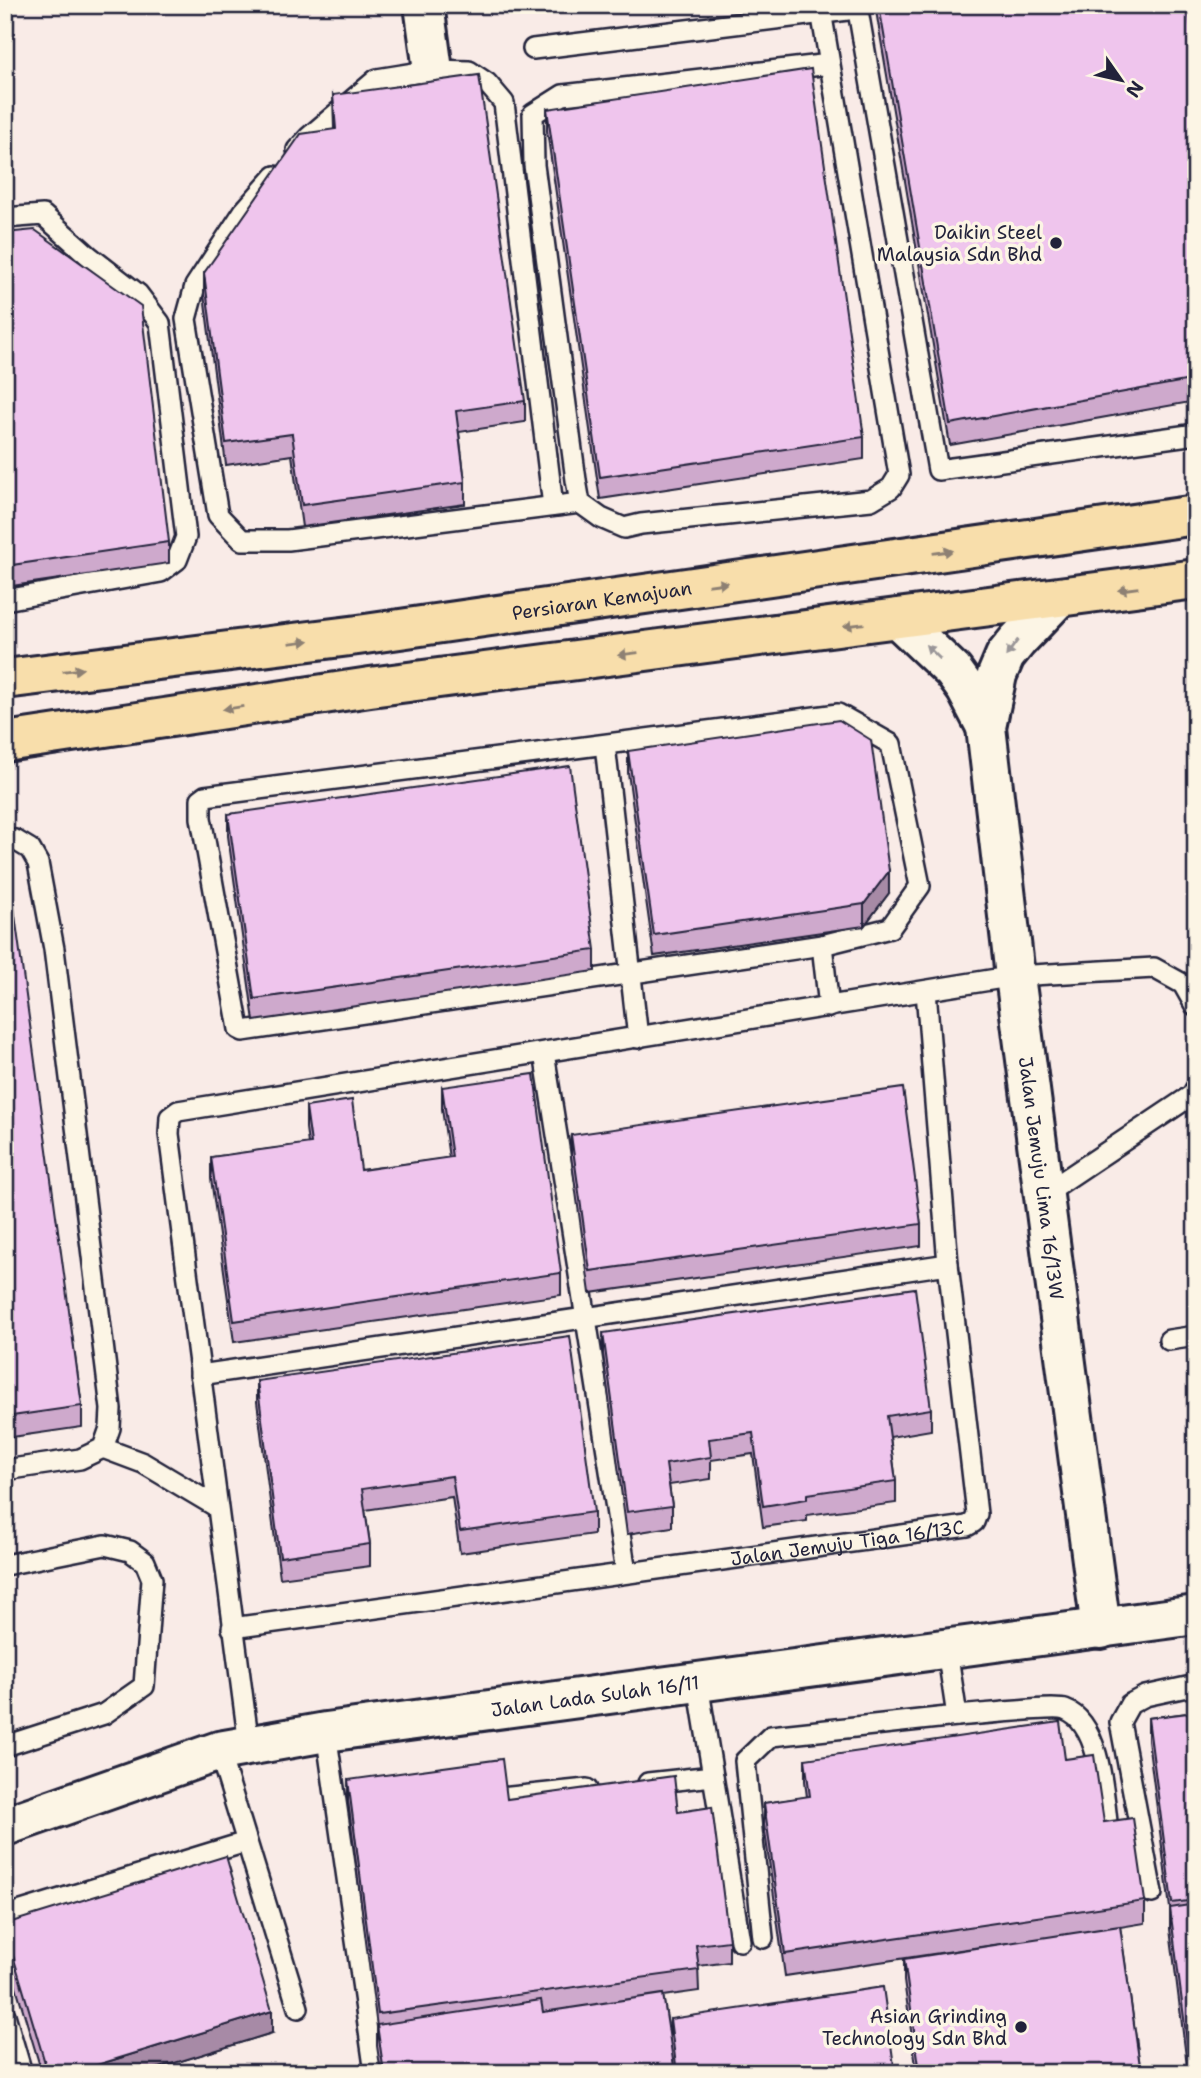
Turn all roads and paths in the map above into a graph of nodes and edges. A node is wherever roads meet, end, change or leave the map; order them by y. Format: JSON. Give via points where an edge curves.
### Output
{"nodes":[{"id":1,"x":424,"y":5,"type":"edge"},
{"id":2,"x":857,"y":7,"type":"edge"},
{"id":3,"x":821,"y":9,"type":"edge"},
{"id":4,"x":533,"y":49,"type":"dead end"},
{"id":5,"x":830,"y":64,"type":"junction"},
{"id":6,"x":433,"y":70,"type":"junction"},
{"id":7,"x":5,"y":218,"type":"edge"},
{"id":8,"x":1196,"y":434,"type":"edge"},
{"id":9,"x":580,"y":503,"type":"junction"},
{"id":10,"x":554,"y":506,"type":"junction"},
{"id":11,"x":1196,"y":515,"type":"edge"},
{"id":12,"x":1196,"y":579,"type":"edge"},
{"id":13,"x":1058,"y":598,"type":"junction"},
{"id":14,"x":5,"y":600,"type":"edge"},
{"id":15,"x":473,"y":619,"type":"junction"},
{"id":16,"x":899,"y":620,"type":"junction"},
{"id":17,"x":359,"y":635,"type":"junction"},
{"id":18,"x":481,"y":672,"type":"junction"},
{"id":19,"x":5,"y":679,"type":"edge"},
{"id":20,"x":370,"y":687,"type":"junction"},
{"id":21,"x":986,"y":727,"type":"junction"},
{"id":22,"x":5,"y":742,"type":"edge"},
{"id":23,"x":605,"y":744,"type":"junction"},
{"id":24,"x":5,"y":838,"type":"edge"},
{"id":25,"x":822,"y":945,"type":"junction"},
{"id":26,"x":632,"y":972,"type":"junction"},
{"id":27,"x":1015,"y":976,"type":"junction"},
{"id":28,"x":926,"y":991,"type":"junction"},
{"id":29,"x":1196,"y":1006,"type":"edge"},
{"id":30,"x":829,"y":1007,"type":"junction"},
{"id":31,"x":638,"y":1038,"type":"junction"},
{"id":32,"x":544,"y":1053,"type":"junction"},
{"id":33,"x":1196,"y":1088,"type":"edge"},
{"id":34,"x":1044,"y":1194,"type":"junction"},
{"id":35,"x":948,"y":1264,"type":"junction"},
{"id":36,"x":585,"y":1318,"type":"junction"},
{"id":37,"x":1196,"y":1336,"type":"edge"},
{"id":38,"x":1169,"y":1340,"type":"dead end"},
{"id":39,"x":200,"y":1375,"type":"junction"},
{"id":40,"x":103,"y":1448,"type":"junction"},
{"id":41,"x":5,"y":1470,"type":"edge"},
{"id":42,"x":217,"y":1507,"type":"junction"},
{"id":43,"x":5,"y":1565,"type":"edge"},
{"id":44,"x":626,"y":1572,"type":"junction"},
{"id":45,"x":1196,"y":1615,"type":"edge"},
{"id":46,"x":232,"y":1628,"type":"junction"},
{"id":47,"x":1101,"y":1629,"type":"junction"},
{"id":48,"x":947,"y":1650,"type":"junction"},
{"id":49,"x":698,"y":1684,"type":"junction"},
{"id":50,"x":1196,"y":1685,"type":"edge"},
{"id":51,"x":957,"y":1716,"type":"junction"},
{"id":52,"x":326,"y":1732,"type":"junction"},
{"id":53,"x":5,"y":1746,"type":"edge"},
{"id":54,"x":234,"y":1748,"type":"junction"},
{"id":55,"x":713,"y":1776,"type":"junction"},
{"id":56,"x":631,"y":1784,"type":"edge"},
{"id":57,"x":603,"y":1787,"type":"edge"},
{"id":58,"x":465,"y":1801,"type":"edge"},
{"id":59,"x":5,"y":1826,"type":"edge"},
{"id":60,"x":1108,"y":1831,"type":"edge"},
{"id":61,"x":246,"y":1842,"type":"junction"},
{"id":62,"x":1152,"y":1893,"type":"dead end"},
{"id":63,"x":5,"y":1916,"type":"edge"},
{"id":64,"x":763,"y":1938,"type":"dead end"},
{"id":65,"x":740,"y":1941,"type":"dead end"},
{"id":66,"x":298,"y":2008,"type":"dead end"},
{"id":67,"x":5,"y":2015,"type":"edge"},
{"id":68,"x":22,"y":2073,"type":"edge"},
{"id":69,"x":374,"y":2073,"type":"edge"}],
"edges":[{"from":1,"to":6,"type":"street"},
{"from":2,"to":3,"type":"lane"},
{"from":2,"to":8,"type":"lane","via":[[938,470]]},
{"from":3,"to":4,"type":"lane"},
{"from":3,"to":5,"type":"lane"},
{"from":5,"to":9,"type":"lane","via":[[563,95],[533,114],[534,165]]},
{"from":5,"to":9,"type":"lane","via":[[899,475],[891,488],[871,500],[624,528]]},
{"from":6,"to":10,"type":"lane","via":[[468,71],[487,83],[504,103]]},
{"from":6,"to":10,"type":"lane","via":[[377,79],[309,137],[244,211],[195,286],[186,319],[218,515],[242,540],[257,541]]},
{"from":7,"to":14,"type":"lane","via":[[43,215],[138,294],[160,323],[186,537],[177,560],[161,572]]},
{"from":9,"to":10,"type":"lane"},
{"from":15,"to":11,"type":"main road","name":"Persiaran Kemajuan","one_way":true},
{"from":12,"to":13,"type":"main road","one_way":true},
{"from":13,"to":16,"type":"main road"},
{"from":13,"to":21,"type":"street","name":"Jalan Jemuju Lima 16/13W","one_way":true,"via":[[1005,656]]},
{"from":15,"to":17,"type":"main road","name":"Persiaran Kemajuan"},
{"from":15,"to":18,"type":"main road","via":[[459,644],[467,663]]},
{"from":16,"to":18,"type":"main road","one_way":true},
{"from":21,"to":16,"type":"street","name":"Jalan Jemuju Lima 16/13W","one_way":true,"via":[[953,671]]},
{"from":19,"to":17,"type":"main road","name":"Persiaran Kemajuan","one_way":true},
{"from":17,"to":20,"type":"main road","via":[[380,655],[381,667]]},
{"from":18,"to":20,"type":"main road"},
{"from":20,"to":22,"type":"main road","one_way":true},
{"from":21,"to":27,"type":"street","name":"Jalan Jemuju Lima 16/13W"},
{"from":23,"to":25,"type":"lane","via":[[838,714],[891,744],[920,886],[890,928]]},
{"from":23,"to":26,"type":"lane"},
{"from":23,"to":26,"type":"lane","via":[[205,796],[201,818],[242,1031]]},
{"from":24,"to":40,"type":"lane","via":[[16,839],[30,849],[38,863],[54,949],[111,1409]]},
{"from":25,"to":26,"type":"lane"},
{"from":25,"to":30,"type":"lane"},
{"from":26,"to":31,"type":"lane"},
{"from":27,"to":28,"type":"lane"},
{"from":27,"to":29,"type":"lane","via":[[1154,968],[1183,984]]},
{"from":27,"to":34,"type":"street","name":"Jalan Jemuju Lima 16/13W"},
{"from":28,"to":30,"type":"lane"},
{"from":28,"to":35,"type":"lane","name":"Jalan Jemuju Tiga 16/13C"},
{"from":30,"to":31,"type":"lane"},
{"from":31,"to":32,"type":"lane"},
{"from":32,"to":36,"type":"lane"},
{"from":32,"to":39,"type":"lane","via":[[178,1111],[170,1116]]},
{"from":33,"to":34,"type":"lane"},
{"from":34,"to":47,"type":"street","name":"Jalan Jemuju Lima 16/13W"},
{"from":35,"to":36,"type":"lane"},
{"from":35,"to":44,"type":"lane","name":"Jalan Jemuju Tiga 16/13C","via":[[977,1514],[974,1522]]},
{"from":36,"to":39,"type":"lane"},
{"from":36,"to":44,"type":"lane"},
{"from":37,"to":38,"type":"lane"},
{"from":39,"to":42,"type":"lane"},
{"from":40,"to":41,"type":"lane","via":[[80,1459]]},
{"from":40,"to":42,"type":"lane","via":[[152,1468]]},
{"from":42,"to":46,"type":"lane"},
{"from":43,"to":53,"type":"lane","via":[[105,1545],[130,1551],[145,1562],[152,1579],[144,1686],[104,1714]]},
{"from":44,"to":46,"type":"lane","name":"Jalan Jemuju Tiga 16/13C"},
{"from":45,"to":47,"type":"street","name":"Jalan Lada Sulah 16/11"},
{"from":46,"to":54,"type":"lane"},
{"from":47,"to":48,"type":"street","name":"Jalan Lada Sulah 16/11"},
{"from":48,"to":49,"type":"street","name":"Jalan Lada Sulah 16/11"},
{"from":48,"to":51,"type":"lane"},
{"from":49,"to":52,"type":"street","name":"Jalan Lada Sulah 16/11"},
{"from":49,"to":55,"type":"lane"},
{"from":50,"to":62,"type":"lane","via":[[1145,1696],[1129,1704],[1120,1722]]},
{"from":51,"to":60,"type":"lane","via":[[1064,1709],[1085,1724],[1099,1765]]},
{"from":51,"to":64,"type":"lane","via":[[771,1736],[745,1760]]},
{"from":52,"to":54,"type":"street","name":"Jalan Lada Sulah 16/11"},
{"from":52,"to":69,"type":"lane"},
{"from":54,"to":59,"type":"street","name":"Jalan Lada Sulah 16/11"},
{"from":54,"to":61,"type":"lane"},
{"from":55,"to":56,"type":"lane"},
{"from":55,"to":65,"type":"lane"},
{"from":57,"to":58,"type":"lane"},
{"from":61,"to":63,"type":"lane"},
{"from":61,"to":66,"type":"lane"},
{"from":67,"to":68,"type":"lane"}]}
